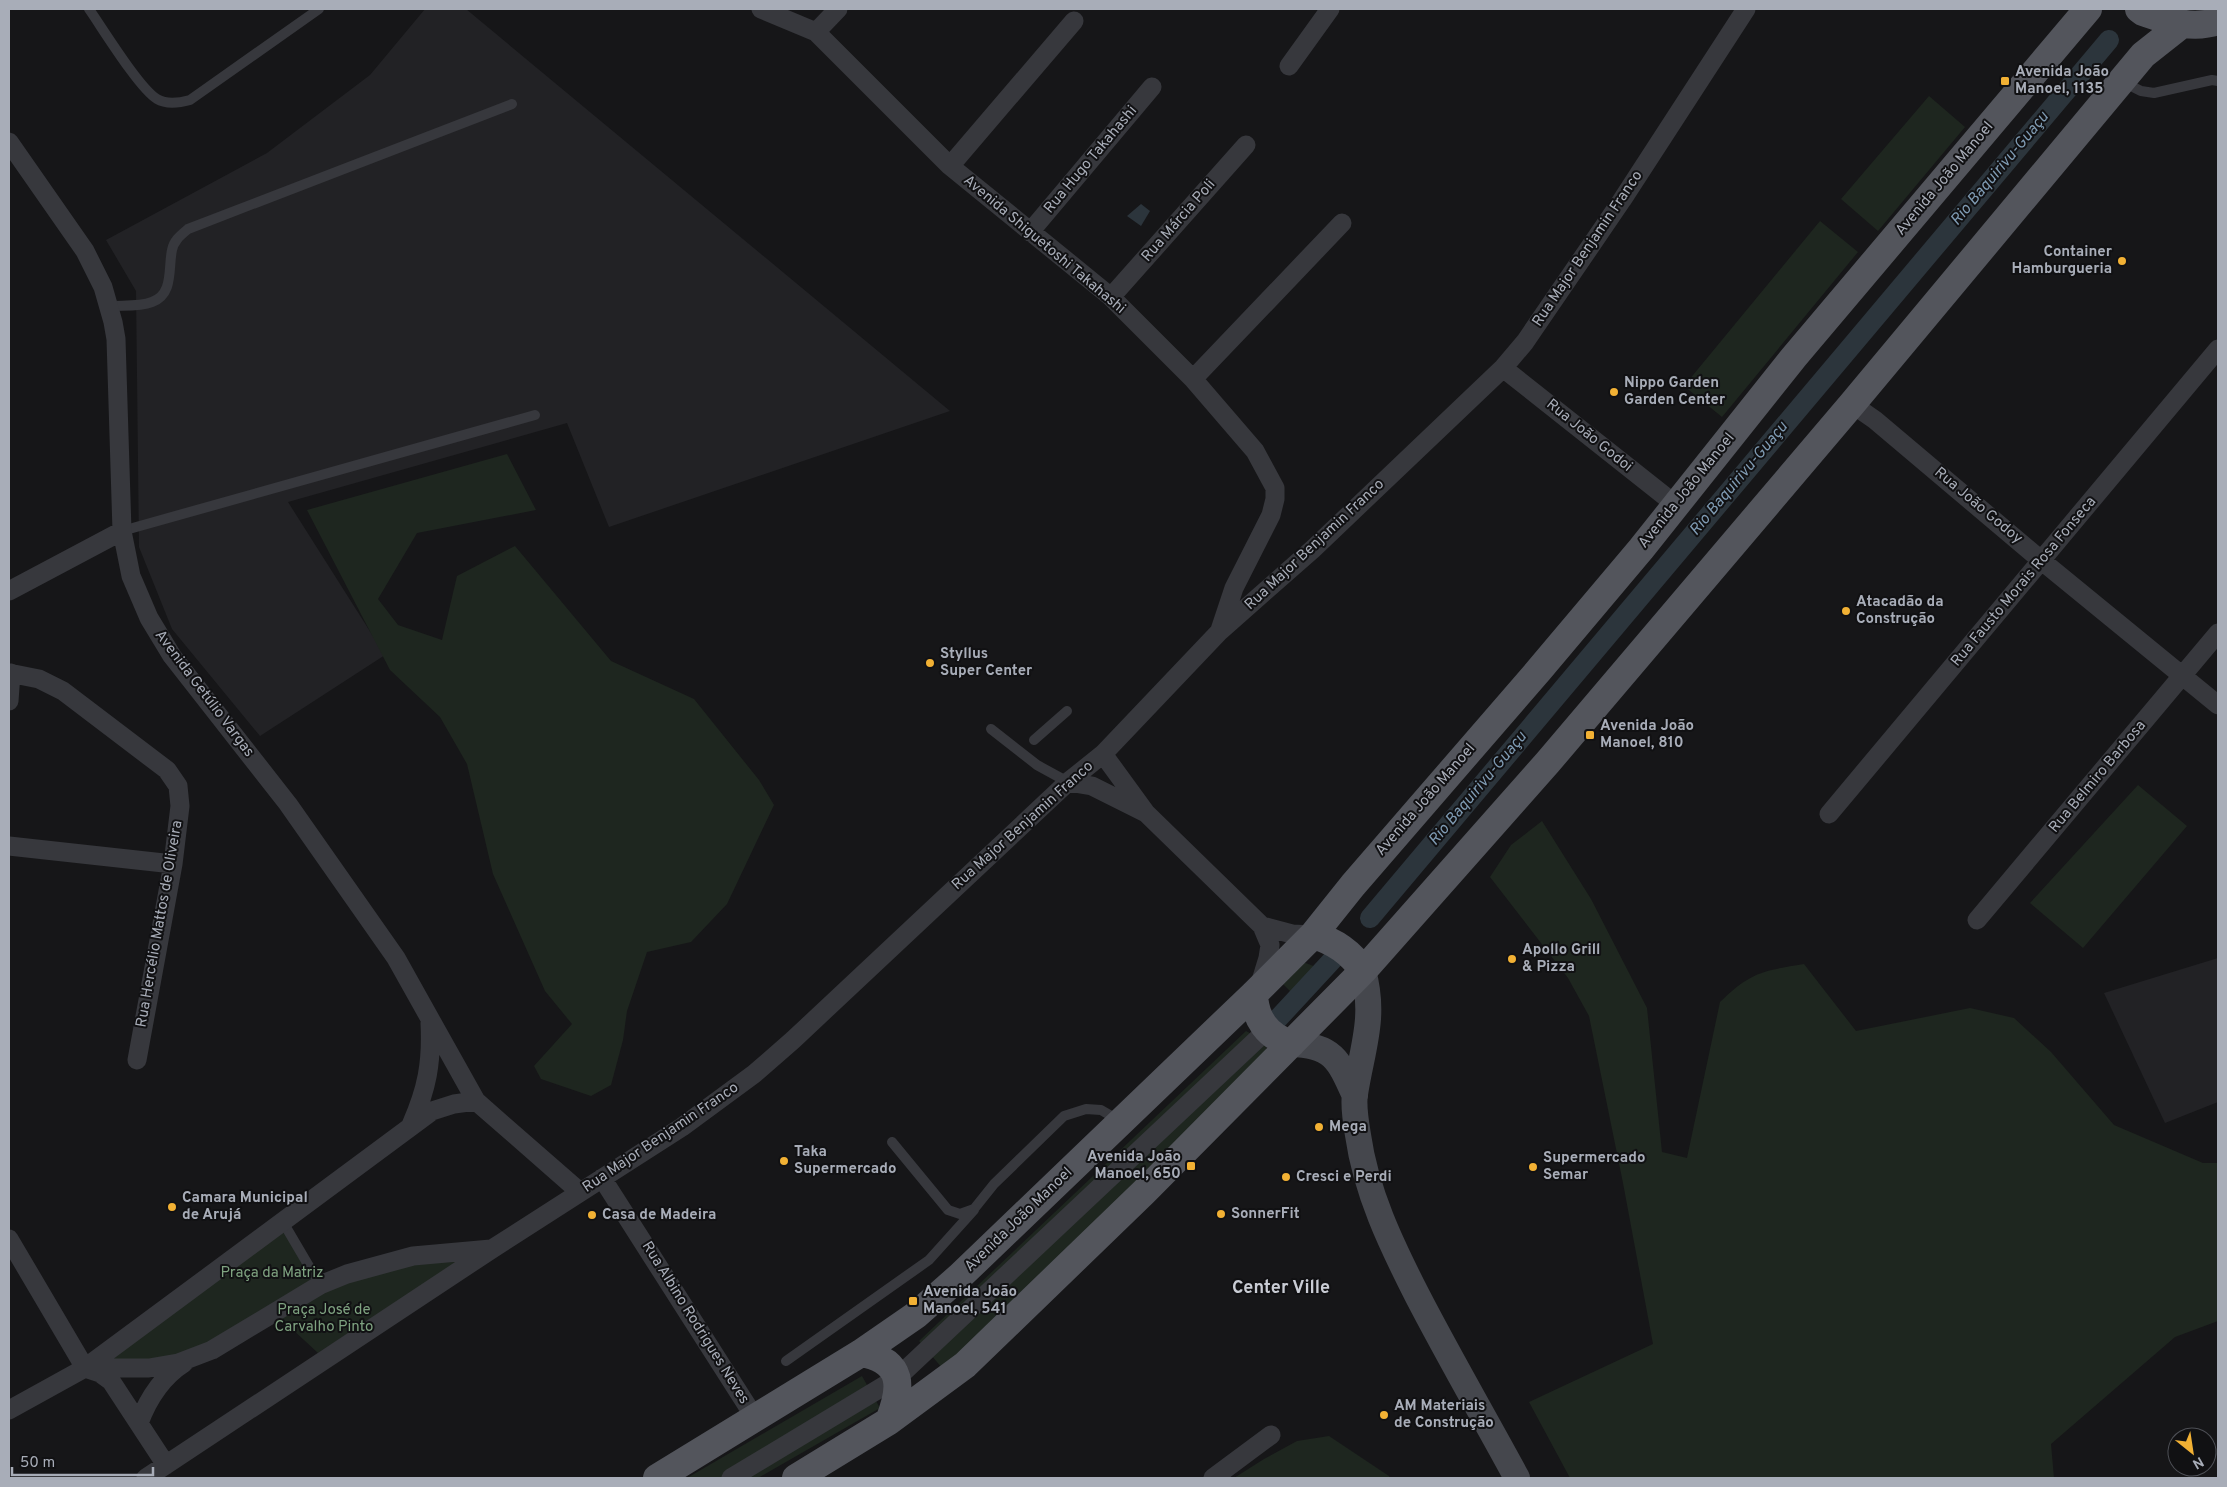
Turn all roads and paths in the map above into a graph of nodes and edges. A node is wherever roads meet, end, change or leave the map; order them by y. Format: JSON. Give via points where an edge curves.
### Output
{"nodes":[{"id":1,"x":89,"y":9,"type":"edge"},
{"id":2,"x":320,"y":9,"type":"edge"},
{"id":3,"x":761,"y":9,"type":"edge"},
{"id":4,"x":838,"y":9,"type":"edge"},
{"id":5,"x":1330,"y":9,"type":"edge"},
{"id":6,"x":1746,"y":9,"type":"edge"},
{"id":7,"x":2088,"y":9,"type":"edge"},
{"id":8,"x":2139,"y":9,"type":"edge"},
{"id":9,"x":1074,"y":21,"type":"dead end"},
{"id":10,"x":2203,"y":25,"type":"edge"},
{"id":11,"x":816,"y":32,"type":"junction"},
{"id":12,"x":1289,"y":66,"type":"dead end"},
{"id":13,"x":2122,"y":81,"type":"junction"},
{"id":14,"x":2218,"y":81,"type":"edge"},
{"id":15,"x":1152,"y":87,"type":"dead end"},
{"id":16,"x":512,"y":104,"type":"dead end"},
{"id":17,"x":9,"y":142,"type":"edge"},
{"id":18,"x":1246,"y":145,"type":"dead end"},
{"id":19,"x":950,"y":166,"type":"junction"},
{"id":20,"x":1342,"y":223,"type":"dead end"},
{"id":21,"x":1030,"y":232,"type":"junction"},
{"id":22,"x":1112,"y":297,"type":"junction"},
{"id":23,"x":110,"y":306,"type":"junction"},
{"id":24,"x":2218,"y":349,"type":"edge"},
{"id":25,"x":1503,"y":368,"type":"junction"},
{"id":26,"x":1193,"y":379,"type":"junction"},
{"id":27,"x":1852,"y":404,"type":"junction"},
{"id":28,"x":535,"y":415,"type":"dead end"},
{"id":29,"x":1676,"y":506,"type":"junction"},
{"id":30,"x":122,"y":532,"type":"junction"},
{"id":31,"x":2042,"y":561,"type":"junction"},
{"id":32,"x":9,"y":591,"type":"edge"},
{"id":33,"x":1220,"y":631,"type":"junction"},
{"id":34,"x":2218,"y":633,"type":"edge"},
{"id":35,"x":10,"y":673,"type":"edge"},
{"id":36,"x":2183,"y":676,"type":"junction"},
{"id":37,"x":9,"y":701,"type":"edge"},
{"id":38,"x":2218,"y":705,"type":"edge"},
{"id":39,"x":1067,"y":711,"type":"dead end"},
{"id":40,"x":991,"y":729,"type":"dead end"},
{"id":41,"x":1034,"y":740,"type":"dead end"},
{"id":42,"x":1102,"y":754,"type":"junction"},
{"id":43,"x":1068,"y":782,"type":"junction"},
{"id":44,"x":1146,"y":813,"type":"junction"},
{"id":45,"x":1829,"y":814,"type":"dead end"},
{"id":46,"x":9,"y":846,"type":"edge"},
{"id":47,"x":173,"y":864,"type":"junction"},
{"id":48,"x":1977,"y":920,"type":"dead end"},
{"id":49,"x":1262,"y":926,"type":"junction"},
{"id":50,"x":1313,"y":935,"type":"junction"},
{"id":51,"x":1363,"y":971,"type":"junction"},
{"id":52,"x":1254,"y":994,"type":"junction"},
{"id":53,"x":430,"y":1017,"type":"junction"},
{"id":54,"x":1267,"y":1030,"type":"junction"},
{"id":55,"x":1291,"y":1044,"type":"junction"},
{"id":56,"x":137,"y":1060,"type":"dead end"},
{"id":57,"x":1355,"y":1096,"type":"junction"},
{"id":58,"x":476,"y":1101,"type":"junction"},
{"id":59,"x":1121,"y":1122,"type":"junction"},
{"id":60,"x":410,"y":1127,"type":"junction"},
{"id":61,"x":892,"y":1142,"type":"dead end"},
{"id":62,"x":602,"y":1178,"type":"junction"},
{"id":63,"x":580,"y":1192,"type":"junction"},
{"id":64,"x":974,"y":1209,"type":"junction"},
{"id":65,"x":283,"y":1222,"type":"junction"},
{"id":66,"x":9,"y":1239,"type":"edge"},
{"id":67,"x":492,"y":1249,"type":"junction"},
{"id":68,"x":320,"y":1285,"type":"junction"},
{"id":69,"x":861,"y":1353,"type":"junction"},
{"id":70,"x":191,"y":1358,"type":"junction"},
{"id":71,"x":786,"y":1361,"type":"dead end"},
{"id":72,"x":85,"y":1368,"type":"junction"},
{"id":73,"x":897,"y":1378,"type":"junction"},
{"id":74,"x":9,"y":1410,"type":"edge"},
{"id":75,"x":755,"y":1418,"type":"junction"},
{"id":76,"x":889,"y":1421,"type":"junction"},
{"id":77,"x":139,"y":1423,"type":"junction"},
{"id":78,"x":1271,"y":1435,"type":"dead end"},
{"id":79,"x":166,"y":1465,"type":"junction"},
{"id":80,"x":803,"y":1476,"type":"edge"},
{"id":81,"x":146,"y":1478,"type":"edge"},
{"id":82,"x":657,"y":1478,"type":"edge"},
{"id":83,"x":731,"y":1478,"type":"edge"},
{"id":84,"x":1214,"y":1478,"type":"edge"},
{"id":85,"x":1517,"y":1478,"type":"edge"}],
"edges":[{"from":1,"to":2,"type":"lane","via":[[144,87],[157,99],[175,104],[190,100]]},
{"from":3,"to":11,"type":"street","name":"Avenida Shiguetoshi Takahashi"},
{"from":4,"to":11,"type":"street"},
{"from":5,"to":12,"type":"street"},
{"from":6,"to":25,"type":"street","name":"Rua Major Benjamin Franco","via":[[1622,200],[1525,342]]},
{"from":7,"to":29,"type":"main road","name":"Avenida João Manoel","via":[[1794,357]]},
{"from":8,"to":10,"type":"main road"},
{"from":9,"to":19,"type":"street"},
{"from":10,"to":13,"type":"main road","via":[[2143,55]]},
{"from":11,"to":19,"type":"street","name":"Avenida Shiguetoshi Takahashi"},
{"from":13,"to":14,"type":"lane","via":[[2141,91],[2154,93]]},
{"from":13,"to":27,"type":"main road"},
{"from":15,"to":21,"type":"street","name":"Rua Hugo Takahashi"},
{"from":16,"to":23,"type":"lane","via":[[188,229],[177,238],[172,249],[168,284],[163,294],[141,305]]},
{"from":17,"to":23,"type":"street","name":"Avenida Getúlio Vargas","via":[[85,251]]},
{"from":18,"to":22,"type":"street","name":"Rua Márcia Poli"},
{"from":19,"to":21,"type":"street","name":"Avenida Shiguetoshi Takahashi"},
{"from":20,"to":26,"type":"street"},
{"from":21,"to":22,"type":"street","name":"Avenida Shiguetoshi Takahashi"},
{"from":22,"to":26,"type":"street","name":"Avenida Shiguetoshi Takahashi"},
{"from":23,"to":30,"type":"street","name":"Avenida Getúlio Vargas","via":[[116,339]]},
{"from":24,"to":31,"type":"street","name":"Rua Fausto Morais Rosa Fonseca"},
{"from":25,"to":29,"type":"street","name":"Rua João Godoi"},
{"from":25,"to":33,"type":"street","name":"Rua Major Benjamin Franco","via":[[1313,549]]},
{"from":26,"to":33,"type":"street","name":"Avenida Shiguetoshi Takahashi","via":[[1255,452],[1275,488],[1276,500],[1271,515],[1234,588]]},
{"from":27,"to":31,"type":"street","name":"Rua João Godoy","via":[[1880,423]]},
{"from":27,"to":51,"type":"main road","via":[[1548,762]]},
{"from":28,"to":30,"type":"lane"},
{"from":29,"to":50,"type":"main road","name":"Avenida João Manoel"},
{"from":30,"to":32,"type":"street"},
{"from":30,"to":53,"type":"street","name":"Avenida Getúlio Vargas","via":[[134,583],[160,638],[288,804],[396,958]]},
{"from":31,"to":36,"type":"street","name":"Rua João Godoy"},
{"from":31,"to":45,"type":"street","name":"Rua Fausto Morais Rosa Fonseca"},
{"from":33,"to":42,"type":"street","name":"Rua Major Benjamin Franco"},
{"from":34,"to":36,"type":"street","name":"Rua Belmiro Barbosa"},
{"from":35,"to":37,"type":"street"},
{"from":35,"to":47,"type":"street","name":"Rua Hercélio Mattos de Oliveira","via":[[40,679],[63,692],[174,778],[180,801]]},
{"from":36,"to":38,"type":"street","name":"Rua João Godoy"},
{"from":36,"to":48,"type":"street","name":"Rua Belmiro Barbosa"},
{"from":39,"to":41,"type":"lane"},
{"from":40,"to":43,"type":"lane","via":[[1037,765]]},
{"from":42,"to":43,"type":"street","name":"Rua Major Benjamin Franco"},
{"from":42,"to":44,"type":"street"},
{"from":43,"to":44,"type":"street","via":[[1092,786]]},
{"from":43,"to":62,"type":"street","name":"Rua Major Benjamin Franco","via":[[760,1069],[682,1127]]},
{"from":44,"to":49,"type":"street"},
{"from":46,"to":47,"type":"street"},
{"from":47,"to":56,"type":"street","name":"Rua Hercélio Mattos de Oliveira"},
{"from":49,"to":50,"type":"street","via":[[1292,934]]},
{"from":49,"to":52,"type":"street","via":[[1270,945],[1262,980]]},
{"from":50,"to":51,"type":"main road","via":[[1330,940],[1347,951]]},
{"from":50,"to":52,"type":"main road","name":"Avenida João Manoel"},
{"from":51,"to":55,"type":"main road"},
{"from":51,"to":57,"type":"street","via":[[1369,991],[1369,1013]]},
{"from":52,"to":54,"type":"main road","via":[[1257,1015]]},
{"from":52,"to":59,"type":"main road","name":"Avenida João Manoel"},
{"from":53,"to":58,"type":"street","name":"Avenida Getúlio Vargas"},
{"from":53,"to":60,"type":"street","name":"Avenida Getúlio Vargas","via":[[428,1075],[424,1097]]},
{"from":54,"to":55,"type":"main road"},
{"from":54,"to":73,"type":"street"},
{"from":55,"to":57,"type":"street","via":[[1328,1052],[1342,1069]]},
{"from":55,"to":76,"type":"main road","via":[[1007,1327],[965,1365]]},
{"from":57,"to":85,"type":"street","via":[[1357,1134],[1364,1171],[1390,1241]]},
{"from":58,"to":60,"type":"street","via":[[432,1111]]},
{"from":58,"to":63,"type":"street","name":"Avenida Getúlio Vargas"},
{"from":59,"to":64,"type":"lane","via":[[1101,1110],[1086,1109],[1064,1116],[994,1184]]},
{"from":59,"to":69,"type":"main road","name":"Avenida João Manoel","via":[[944,1291]]},
{"from":60,"to":65,"type":"street"},
{"from":61,"to":64,"type":"lane","via":[[948,1210],[960,1214]]},
{"from":62,"to":63,"type":"street","name":"Rua Major Benjamin Franco"},
{"from":62,"to":75,"type":"street","name":"Rua Albino Rodrigues Neves"},
{"from":63,"to":67,"type":"street","name":"Rua Major Benjamin Franco"},
{"from":64,"to":71,"type":"lane","via":[[929,1260]]},
{"from":65,"to":68,"type":"lane"},
{"from":65,"to":72,"type":"street"},
{"from":66,"to":72,"type":"street"},
{"from":67,"to":68,"type":"street","via":[[413,1256]]},
{"from":67,"to":79,"type":"street","name":"Rua Major Benjamin Franco"},
{"from":68,"to":70,"type":"street","via":[[212,1350]]},
{"from":69,"to":73,"type":"main road","via":[[880,1358]]},
{"from":69,"to":75,"type":"main road","name":"Avenida João Manoel"},
{"from":70,"to":72,"type":"street","via":[[149,1368]]},
{"from":70,"to":77,"type":"street","via":[[158,1387]]},
{"from":72,"to":74,"type":"street"},
{"from":72,"to":77,"type":"street","via":[[111,1381]]},
{"from":73,"to":76,"type":"main road","via":[[898,1400]]},
{"from":73,"to":83,"type":"street"},
{"from":75,"to":82,"type":"main road","name":"Avenida João Manoel"},
{"from":76,"to":80,"type":"main road"},
{"from":77,"to":79,"type":"street"},
{"from":78,"to":84,"type":"street"},
{"from":79,"to":81,"type":"street","name":"Rua Major Benjamin Franco"}]}
